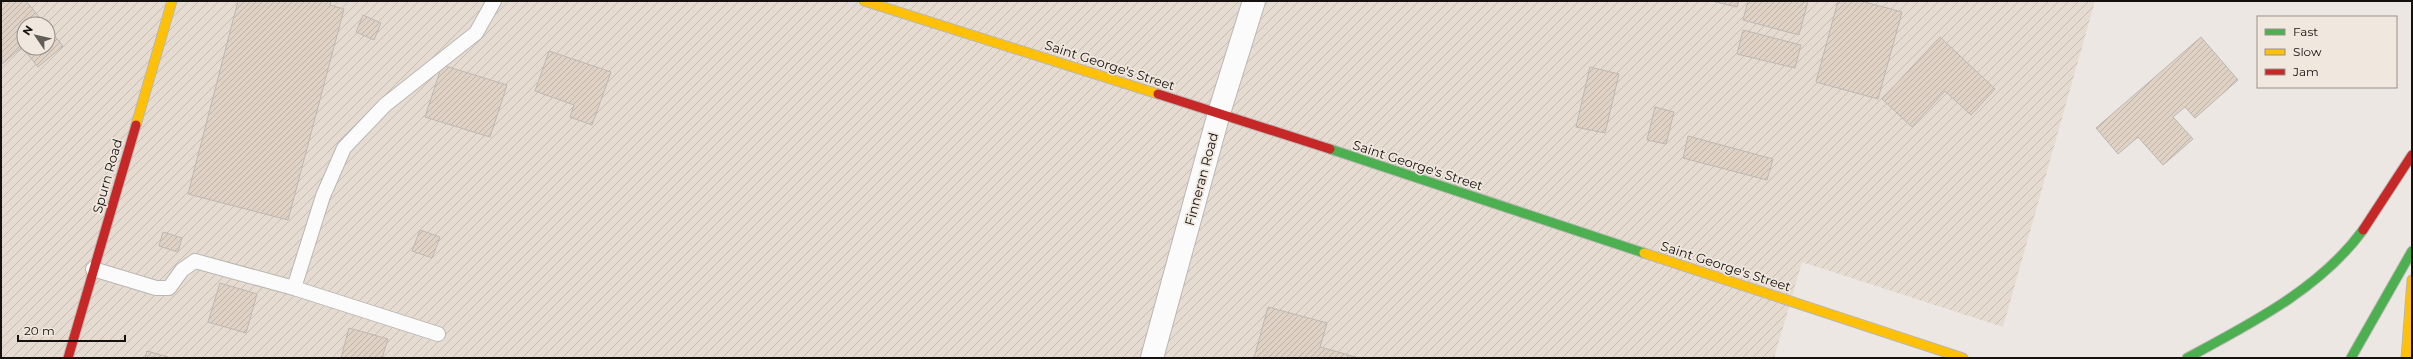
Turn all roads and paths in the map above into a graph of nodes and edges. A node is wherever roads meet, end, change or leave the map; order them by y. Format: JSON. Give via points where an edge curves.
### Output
{"nodes":[{"id":1,"x":172,"y":1,"type":"edge"},
{"id":2,"x":494,"y":1,"type":"edge"},
{"id":3,"x":864,"y":1,"type":"edge"},
{"id":4,"x":1254,"y":1,"type":"edge"},
{"id":5,"x":1219,"y":113,"type":"junction"},
{"id":6,"x":2412,"y":155,"type":"edge"},
{"id":7,"x":2412,"y":251,"type":"edge"},
{"id":8,"x":93,"y":269,"type":"junction"},
{"id":9,"x":2412,"y":280,"type":"edge"},
{"id":10,"x":294,"y":288,"type":"junction"},
{"id":11,"x":438,"y":334,"type":"dead end"},
{"id":12,"x":68,"y":358,"type":"edge"},
{"id":13,"x":1152,"y":358,"type":"edge"},
{"id":14,"x":1963,"y":358,"type":"edge"},
{"id":15,"x":2187,"y":358,"type":"edge"},
{"id":16,"x":2352,"y":358,"type":"edge"},
{"id":17,"x":2406,"y":358,"type":"edge"}],
"edges":[{"from":1,"to":8,"type":"main road","name":"Spurn Road"},
{"from":2,"to":10,"type":"lane","via":[[476,33],[385,105],[344,148],[323,196]]},
{"from":3,"to":5,"type":"main road","name":"Saint George's Street"},
{"from":4,"to":5,"type":"street","name":"Finneran Road"},
{"from":5,"to":13,"type":"street","name":"Finneran Road"},
{"from":5,"to":14,"type":"main road","name":"Saint George's Street"},
{"from":6,"to":15,"type":"main road","via":[[2377,212],[2347,252],[2254,322]]},
{"from":7,"to":16,"type":"main road"},
{"from":8,"to":10,"type":"lane","via":[[156,288],[169,288],[182,270],[195,261]]},
{"from":8,"to":12,"type":"main road","name":"Spurn Road"},
{"from":9,"to":17,"type":"main road"},
{"from":10,"to":11,"type":"lane"}]}
